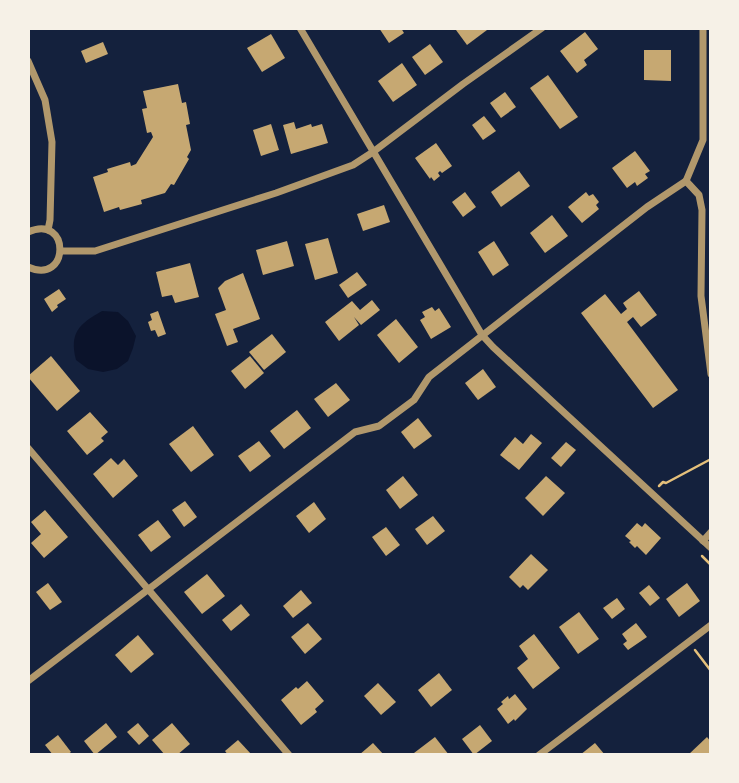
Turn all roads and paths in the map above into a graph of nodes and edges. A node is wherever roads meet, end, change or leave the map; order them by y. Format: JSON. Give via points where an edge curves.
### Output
{"nodes":[{"id":1,"x":300,"y":28,"type":"edge"},
{"id":2,"x":542,"y":28,"type":"edge"},
{"id":3,"x":703,"y":28,"type":"edge"},
{"id":4,"x":28,"y":61,"type":"edge"},
{"id":5,"x":373,"y":152,"type":"junction"},
{"id":6,"x":685,"y":181,"type":"junction"},
{"id":7,"x":48,"y":230,"type":"junction"},
{"id":8,"x":28,"y":232,"type":"edge"},
{"id":9,"x":61,"y":251,"type":"junction"},
{"id":10,"x":29,"y":270,"type":"edge"},
{"id":11,"x":482,"y":335,"type":"junction"},
{"id":12,"x":711,"y":374,"type":"edge"},
{"id":13,"x":28,"y":448,"type":"edge"},
{"id":14,"x":711,"y":459,"type":"edge"},
{"id":15,"x":652,"y":493,"type":"junction"},
{"id":16,"x":711,"y":532,"type":"edge"},
{"id":17,"x":703,"y":541,"type":"junction"},
{"id":18,"x":711,"y":548,"type":"edge"},
{"id":19,"x":148,"y":590,"type":"junction"},
{"id":20,"x":711,"y":625,"type":"edge"},
{"id":21,"x":688,"y":642,"type":"junction"},
{"id":22,"x":711,"y":671,"type":"edge"},
{"id":23,"x":28,"y":681,"type":"edge"},
{"id":24,"x":289,"y":755,"type":"edge"},
{"id":25,"x":539,"y":755,"type":"edge"}],
"edges":[{"from":1,"to":5,"type":"street"},
{"from":2,"to":5,"type":"street"},
{"from":3,"to":6,"type":"street","via":[[703,140]]},
{"from":4,"to":7,"type":"street","via":[[45,100],[52,142]]},
{"from":5,"to":9,"type":"street","via":[[353,166],[320,178],[94,251]]},
{"from":5,"to":11,"type":"street"},
{"from":6,"to":11,"type":"street"},
{"from":6,"to":12,"type":"street","via":[[699,195],[702,209],[701,296]]},
{"from":7,"to":8,"type":"street"},
{"from":7,"to":9,"type":"street","via":[[58,239]]},
{"from":9,"to":10,"type":"street","via":[[50,268]]},
{"from":11,"to":15,"type":"street"},
{"from":11,"to":19,"type":"street","via":[[429,377],[414,400],[379,426],[355,432]]},
{"from":13,"to":19,"type":"street"},
{"from":14,"to":15,"type":"path","via":[[663,482]]},
{"from":15,"to":17,"type":"street"},
{"from":16,"to":17,"type":"street"},
{"from":17,"to":18,"type":"street"},
{"from":19,"to":23,"type":"street"},
{"from":19,"to":24,"type":"street"},
{"from":20,"to":21,"type":"street"},
{"from":21,"to":22,"type":"path"},
{"from":21,"to":25,"type":"street"}]}
